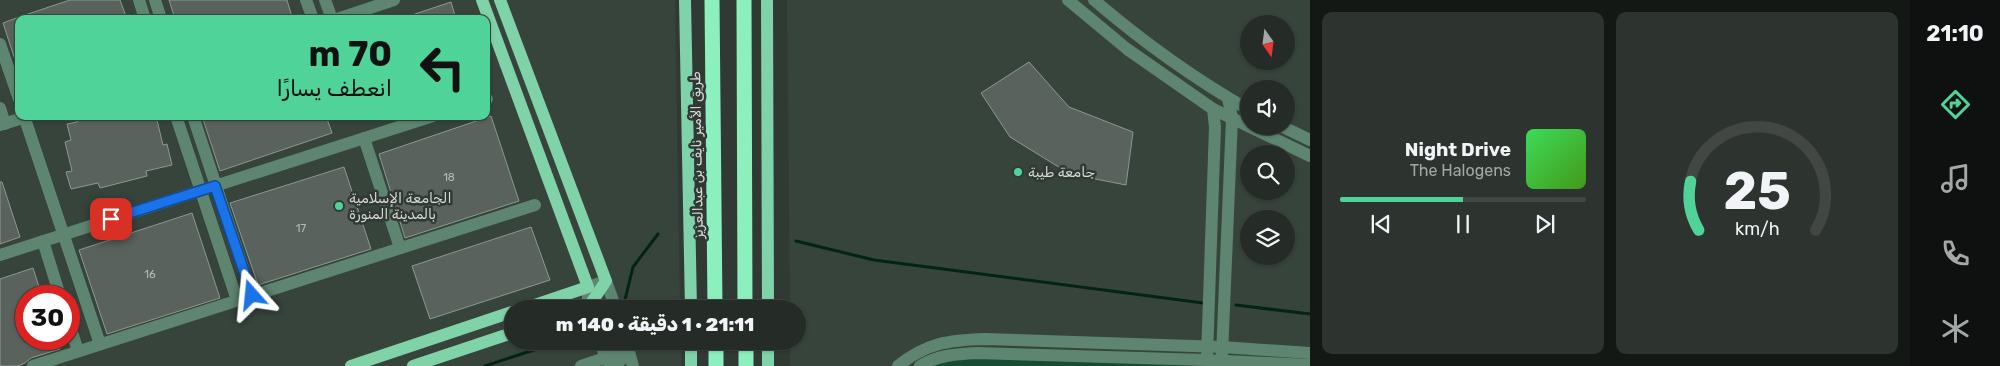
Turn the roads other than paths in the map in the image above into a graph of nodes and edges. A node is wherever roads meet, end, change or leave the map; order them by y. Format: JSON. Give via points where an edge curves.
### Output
{"nodes":[{"id":1,"x":139,"y":0,"type":"edge"},
{"id":2,"x":155,"y":0,"type":"edge"},
{"id":3,"x":306,"y":0,"type":"edge"},
{"id":4,"x":324,"y":0,"type":"edge"},
{"id":5,"x":394,"y":0,"type":"edge"},
{"id":6,"x":482,"y":0,"type":"edge"},
{"id":7,"x":500,"y":0,"type":"edge"},
{"id":8,"x":685,"y":0,"type":"edge"},
{"id":9,"x":712,"y":0,"type":"edge"},
{"id":10,"x":744,"y":0,"type":"edge"},
{"id":11,"x":767,"y":0,"type":"edge"},
{"id":12,"x":1068,"y":0,"type":"edge"},
{"id":13,"x":1094,"y":0,"type":"edge"},
{"id":14,"x":144,"y":15,"type":"edge"},
{"id":15,"x":160,"y":15,"type":"edge"},
{"id":16,"x":312,"y":15,"type":"edge"},
{"id":17,"x":330,"y":15,"type":"edge"},
{"id":18,"x":349,"y":15,"type":"edge"},
{"id":19,"x":488,"y":15,"type":"edge"},
{"id":20,"x":490,"y":22,"type":"edge"},
{"id":21,"x":0,"y":44,"type":"edge"},
{"id":22,"x":15,"y":87,"type":"edge"},
{"id":23,"x":1228,"y":98,"type":"junction"},
{"id":24,"x":1240,"y":105,"type":"edge"},
{"id":25,"x":0,"y":108,"type":"edge"},
{"id":26,"x":1213,"y":109,"type":"junction"},
{"id":27,"x":1232,"y":118,"type":"junction"},
{"id":28,"x":16,"y":120,"type":"edge"},
{"id":29,"x":27,"y":120,"type":"edge"},
{"id":30,"x":177,"y":120,"type":"edge"},
{"id":31,"x":194,"y":120,"type":"edge"},
{"id":32,"x":420,"y":120,"type":"edge"},
{"id":33,"x":2,"y":124,"type":"edge"},
{"id":34,"x":1295,"y":132,"type":"edge"},
{"id":35,"x":364,"y":138,"type":"junction"},
{"id":36,"x":1310,"y":140,"type":"edge"},
{"id":37,"x":1310,"y":156,"type":"edge"},
{"id":38,"x":215,"y":186,"type":"junction"},
{"id":39,"x":201,"y":190,"type":"junction"},
{"id":40,"x":535,"y":205,"type":"dead end"},
{"id":41,"x":63,"y":235,"type":"junction"},
{"id":42,"x":43,"y":241,"type":"junction"},
{"id":43,"x":400,"y":248,"type":"junction"},
{"id":44,"x":0,"y":255,"type":"edge"},
{"id":45,"x":606,"y":281,"type":"junction"},
{"id":46,"x":57,"y":285,"type":"edge"},
{"id":47,"x":588,"y":287,"type":"junction"},
{"id":48,"x":252,"y":295,"type":"junction"},
{"id":49,"x":237,"y":300,"type":"junction"},
{"id":50,"x":550,"y":300,"type":"edge"},
{"id":51,"x":588,"y":300,"type":"edge"},
{"id":52,"x":594,"y":300,"type":"edge"},
{"id":53,"x":613,"y":300,"type":"edge"},
{"id":54,"x":691,"y":300,"type":"edge"},
{"id":55,"x":716,"y":300,"type":"edge"},
{"id":56,"x":745,"y":300,"type":"edge"},
{"id":57,"x":768,"y":300,"type":"edge"},
{"id":58,"x":504,"y":315,"type":"edge"},
{"id":59,"x":504,"y":336,"type":"edge"},
{"id":60,"x":100,"y":344,"type":"junction"},
{"id":61,"x":1222,"y":347,"type":"junction"},
{"id":62,"x":602,"y":350,"type":"edge"},
{"id":63,"x":623,"y":350,"type":"edge"},
{"id":64,"x":626,"y":350,"type":"edge"},
{"id":65,"x":629,"y":350,"type":"edge"},
{"id":66,"x":691,"y":350,"type":"edge"},
{"id":67,"x":716,"y":350,"type":"edge"},
{"id":68,"x":746,"y":350,"type":"edge"},
{"id":69,"x":768,"y":350,"type":"edge"},
{"id":70,"x":78,"y":351,"type":"joint"},
{"id":71,"x":1207,"y":353,"type":"junction"},
{"id":72,"x":1310,"y":353,"type":"edge"},
{"id":73,"x":1222,"y":360,"type":"junction"},
{"id":74,"x":607,"y":362,"type":"edge"},
{"id":75,"x":1310,"y":365,"type":"edge"},
{"id":76,"x":33,"y":366,"type":"edge"},
{"id":77,"x":351,"y":366,"type":"edge"},
{"id":78,"x":413,"y":366,"type":"edge"},
{"id":79,"x":581,"y":366,"type":"edge"},
{"id":80,"x":616,"y":366,"type":"edge"},
{"id":81,"x":633,"y":366,"type":"edge"},
{"id":82,"x":692,"y":366,"type":"edge"},
{"id":83,"x":716,"y":366,"type":"edge"},
{"id":84,"x":746,"y":366,"type":"edge"},
{"id":85,"x":768,"y":366,"type":"edge"},
{"id":86,"x":898,"y":366,"type":"edge"},
{"id":87,"x":920,"y":366,"type":"edge"}],
"edges":[{"from":1,"to":14,"type":"street"},
{"from":2,"to":15,"type":"street"},
{"from":3,"to":16,"type":"street"},
{"from":4,"to":17,"type":"street"},
{"from":5,"to":18,"type":"street"},
{"from":6,"to":19,"type":"main road"},
{"from":7,"to":45,"type":"main road"},
{"from":8,"to":54,"type":"main road"},
{"from":9,"to":55,"type":"highway","name":"طريق الأمير نايف بن عبدالعزيز"},
{"from":10,"to":56,"type":"highway"},
{"from":11,"to":57,"type":"main road"},
{"from":12,"to":26,"type":"street","via":[[1127,49]]},
{"from":13,"to":23,"type":"street","via":[[1151,47]]},
{"from":20,"to":47,"type":"main road"},
{"from":21,"to":22,"type":"street"},
{"from":23,"to":24,"type":"street"},
{"from":23,"to":27,"type":"street"},
{"from":25,"to":33,"type":"street"},
{"from":26,"to":27,"type":"street"},
{"from":26,"to":71,"type":"street"},
{"from":27,"to":37,"type":"street"},
{"from":27,"to":61,"type":"street"},
{"from":28,"to":33,"type":"street"},
{"from":29,"to":41,"type":"street"},
{"from":30,"to":39,"type":"street"},
{"from":31,"to":38,"type":"street"},
{"from":32,"to":35,"type":"street"},
{"from":34,"to":36,"type":"street"},
{"from":35,"to":38,"type":"street"},
{"from":35,"to":43,"type":"street"},
{"from":38,"to":39,"type":"street"},
{"from":38,"to":48,"type":"street"},
{"from":39,"to":41,"type":"street"},
{"from":39,"to":49,"type":"street"},
{"from":40,"to":43,"type":"street"},
{"from":41,"to":42,"type":"street"},
{"from":41,"to":60,"type":"street"},
{"from":42,"to":44,"type":"street"},
{"from":42,"to":46,"type":"street"},
{"from":43,"to":48,"type":"street"},
{"from":45,"to":47,"type":"street"},
{"from":45,"to":52,"type":"main road"},
{"from":45,"to":53,"type":"street"},
{"from":47,"to":50,"type":"main road"},
{"from":47,"to":51,"type":"street"},
{"from":48,"to":49,"type":"street"},
{"from":49,"to":60,"type":"street"},
{"from":58,"to":77,"type":"main road"},
{"from":59,"to":78,"type":"main road"},
{"from":60,"to":70,"type":"street"},
{"from":61,"to":71,"type":"street"},
{"from":61,"to":72,"type":"street"},
{"from":61,"to":73,"type":"street"},
{"from":62,"to":74,"type":"street"},
{"from":63,"to":74,"type":"street"},
{"from":64,"to":80,"type":"street"},
{"from":65,"to":81,"type":"street"},
{"from":66,"to":82,"type":"main road"},
{"from":67,"to":83,"type":"highway"},
{"from":68,"to":84,"type":"highway"},
{"from":69,"to":85,"type":"main road"},
{"from":70,"to":76,"type":"street"},
{"from":71,"to":73,"type":"street"},
{"from":71,"to":86,"type":"street","via":[[985,339],[954,340],[928,346]]},
{"from":71,"to":87,"type":"street","via":[[977,353],[931,359]]},
{"from":73,"to":75,"type":"street"},
{"from":74,"to":79,"type":"street"}]}
